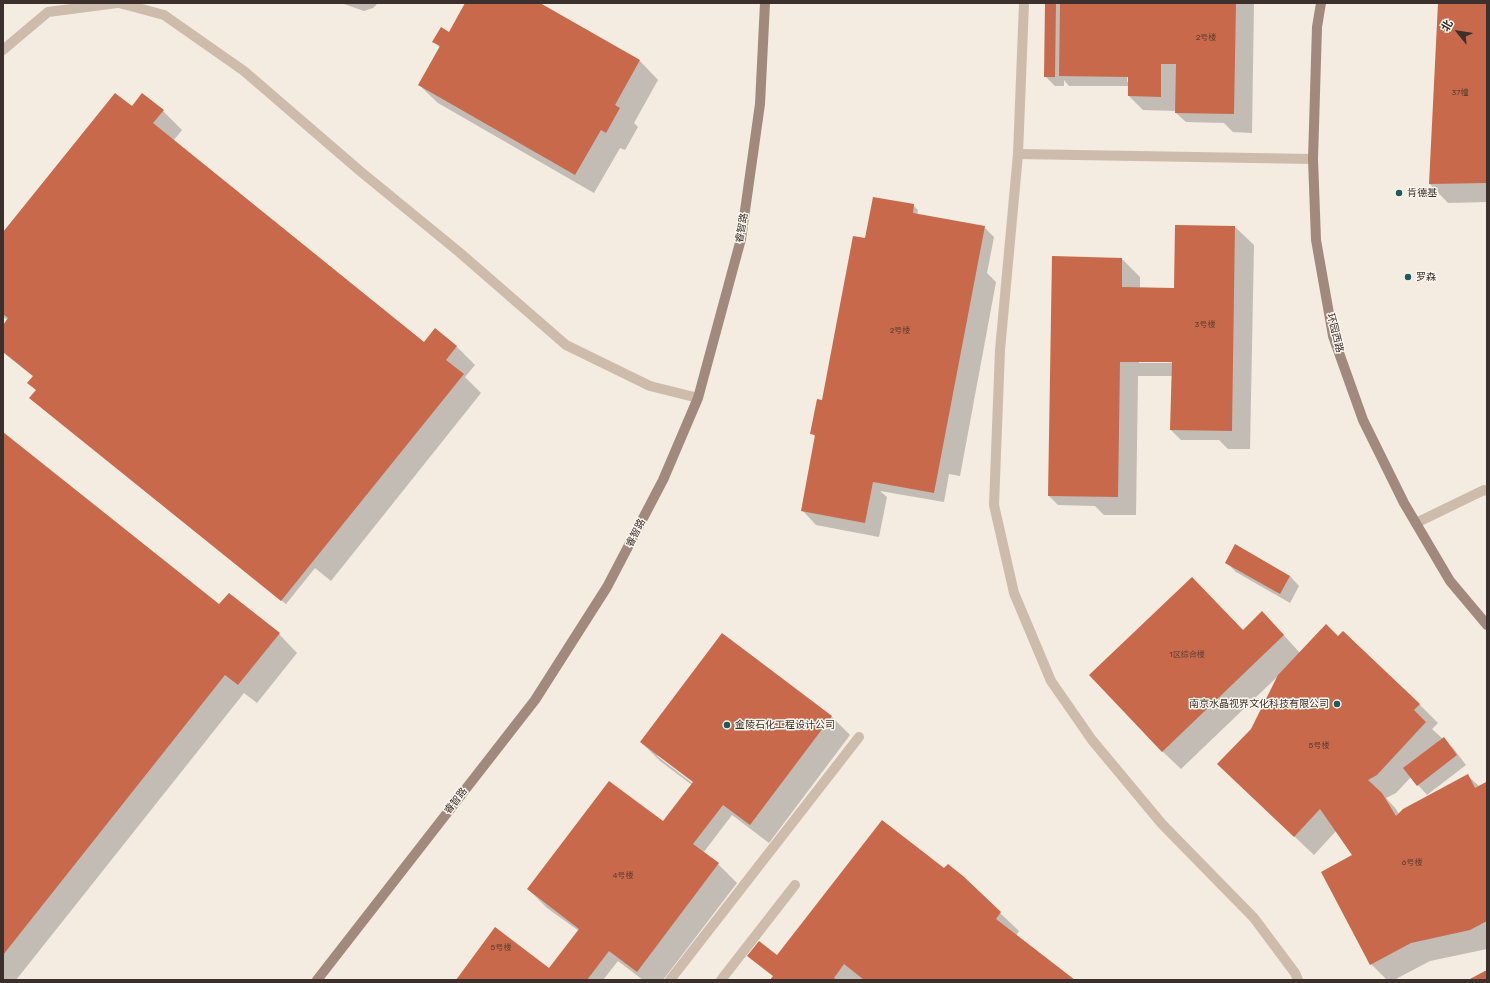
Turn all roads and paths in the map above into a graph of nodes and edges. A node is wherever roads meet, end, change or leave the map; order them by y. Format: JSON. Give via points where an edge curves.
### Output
{"nodes":[{"id":1,"x":118,"y":3,"type":"edge"},
{"id":2,"x":765,"y":3,"type":"edge"},
{"id":3,"x":1024,"y":3,"type":"edge"},
{"id":4,"x":1321,"y":3,"type":"edge"},
{"id":5,"x":3,"y":50,"type":"edge"},
{"id":6,"x":1018,"y":154,"type":"junction"},
{"id":7,"x":1313,"y":159,"type":"junction"},
{"id":8,"x":698,"y":398,"type":"junction"},
{"id":9,"x":1487,"y":490,"type":"edge"},
{"id":10,"x":1416,"y":523,"type":"junction"},
{"id":11,"x":1487,"y":625,"type":"edge"},
{"id":12,"x":859,"y":737,"type":"dead end"},
{"id":13,"x":795,"y":886,"type":"dead end"},
{"id":14,"x":317,"y":980,"type":"edge"},
{"id":15,"x":670,"y":980,"type":"edge"},
{"id":16,"x":721,"y":980,"type":"edge"},
{"id":17,"x":1298,"y":980,"type":"edge"}],
"edges":[{"from":1,"to":5,"type":"street","via":[[48,12]]},
{"from":1,"to":8,"type":"street","via":[[164,15],[244,71],[566,345],[650,386]]},
{"from":2,"to":8,"type":"street","name":"睿智路","via":[[760,104],[741,239]]},
{"from":3,"to":6,"type":"street"},
{"from":4,"to":7,"type":"street","name":"环园西路","via":[[1317,27]]},
{"from":6,"to":7,"type":"street"},
{"from":6,"to":17,"type":"street","via":[[1000,350],[994,505],[1014,593],[1051,681],[1092,740],[1162,824],[1254,918]]},
{"from":7,"to":10,"type":"street","name":"环园西路","via":[[1316,240],[1333,336],[1363,420]]},
{"from":8,"to":14,"type":"street","name":"睿智路","via":[[663,480],[607,587],[535,700]]},
{"from":9,"to":10,"type":"street"},
{"from":10,"to":11,"type":"street","name":"环园西路","via":[[1450,581]]},
{"from":12,"to":15,"type":"street"},
{"from":13,"to":16,"type":"street"}]}
